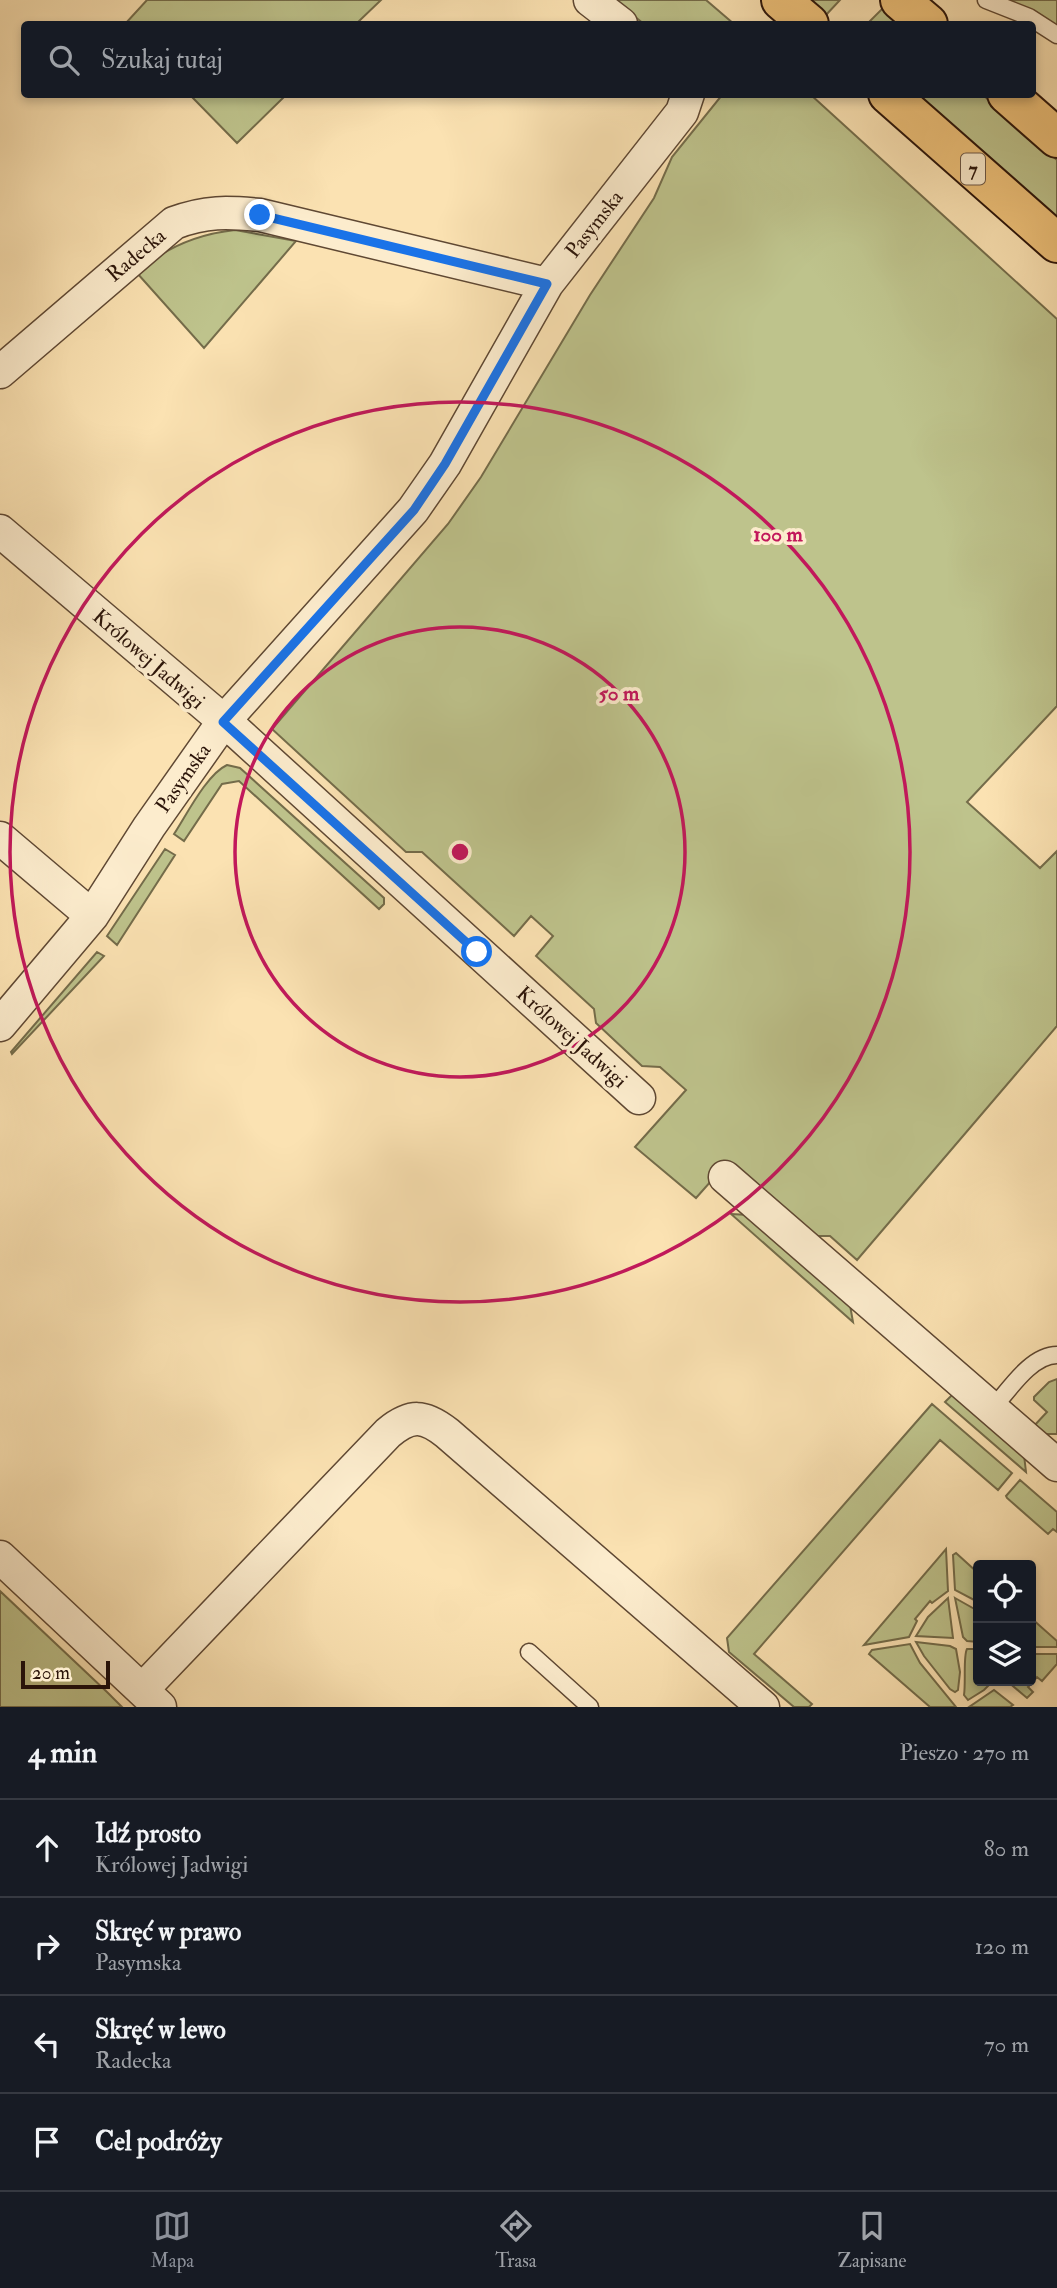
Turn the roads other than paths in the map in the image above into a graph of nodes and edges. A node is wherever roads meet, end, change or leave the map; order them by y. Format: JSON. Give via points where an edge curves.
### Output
{"nodes":[{"id":1,"x":590,"y":0,"type":"edge"},
{"id":2,"x":782,"y":0,"type":"edge"},
{"id":3,"x":900,"y":0,"type":"edge"},
{"id":4,"x":986,"y":0,"type":"edge"},
{"id":5,"x":617,"y":21,"type":"edge"},
{"id":6,"x":806,"y":21,"type":"edge"},
{"id":7,"x":924,"y":21,"type":"edge"},
{"id":8,"x":1035,"y":21,"type":"edge"},
{"id":9,"x":1036,"y":22,"type":"edge"},
{"id":10,"x":1057,"y":35,"type":"edge"},
{"id":11,"x":687,"y":98,"type":"edge"},
{"id":12,"x":893,"y":98,"type":"edge"},
{"id":13,"x":1012,"y":98,"type":"edge"},
{"id":14,"x":1051,"y":131,"type":"edge"},
{"id":15,"x":1057,"y":243,"type":"edge"},
{"id":16,"x":547,"y":284,"type":"junction"},
{"id":17,"x":0,"y":372,"type":"edge"},
{"id":18,"x":0,"y":531,"type":"edge"},
{"id":19,"x":223,"y":722,"type":"junction"},
{"id":20,"x":0,"y":838,"type":"edge"},
{"id":21,"x":92,"y":916,"type":"junction"},
{"id":22,"x":0,"y":1025,"type":"edge"},
{"id":23,"x":639,"y":1098,"type":"dead end"},
{"id":24,"x":725,"y":1177,"type":"dead end"},
{"id":25,"x":1057,"y":1355,"type":"edge"},
{"id":26,"x":993,"y":1408,"type":"junction"},
{"id":27,"x":1057,"y":1465,"type":"edge"},
{"id":28,"x":0,"y":1557,"type":"edge"},
{"id":29,"x":529,"y":1652,"type":"dead end"},
{"id":30,"x":151,"y":1698,"type":"edge"},
{"id":31,"x":590,"y":1707,"type":"edge"},
{"id":32,"x":763,"y":1707,"type":"edge"}],
"edges":[{"from":1,"to":5,"type":"street"},
{"from":2,"to":6,"type":"highway"},
{"from":3,"to":7,"type":"highway"},
{"from":4,"to":8,"type":"lane"},
{"from":9,"to":10,"type":"lane"},
{"from":11,"to":16,"type":"street","name":"Pasymska","via":[[682,111]]},
{"from":12,"to":15,"type":"highway","number":"7"},
{"from":13,"to":14,"type":"highway"},
{"from":16,"to":17,"type":"street","name":"Radecka","via":[[260,215],[217,211],[174,223]]},
{"from":16,"to":19,"type":"street","name":"Pasymska","via":[[414,510]]},
{"from":18,"to":19,"type":"street","name":"Królowej Jadwigi"},
{"from":19,"to":21,"type":"street","name":"Pasymska"},
{"from":19,"to":23,"type":"street","name":"Królowej Jadwigi"},
{"from":20,"to":21,"type":"street"},
{"from":21,"to":22,"type":"street","name":"Pasymska"},
{"from":24,"to":26,"type":"street"},
{"from":25,"to":26,"type":"lane","via":[[1036,1361]]},
{"from":26,"to":27,"type":"street"},
{"from":28,"to":30,"type":"street"},
{"from":29,"to":31,"type":"lane"},
{"from":30,"to":32,"type":"street","via":[[388,1433],[405,1421],[420,1419],[447,1433]]}]}
